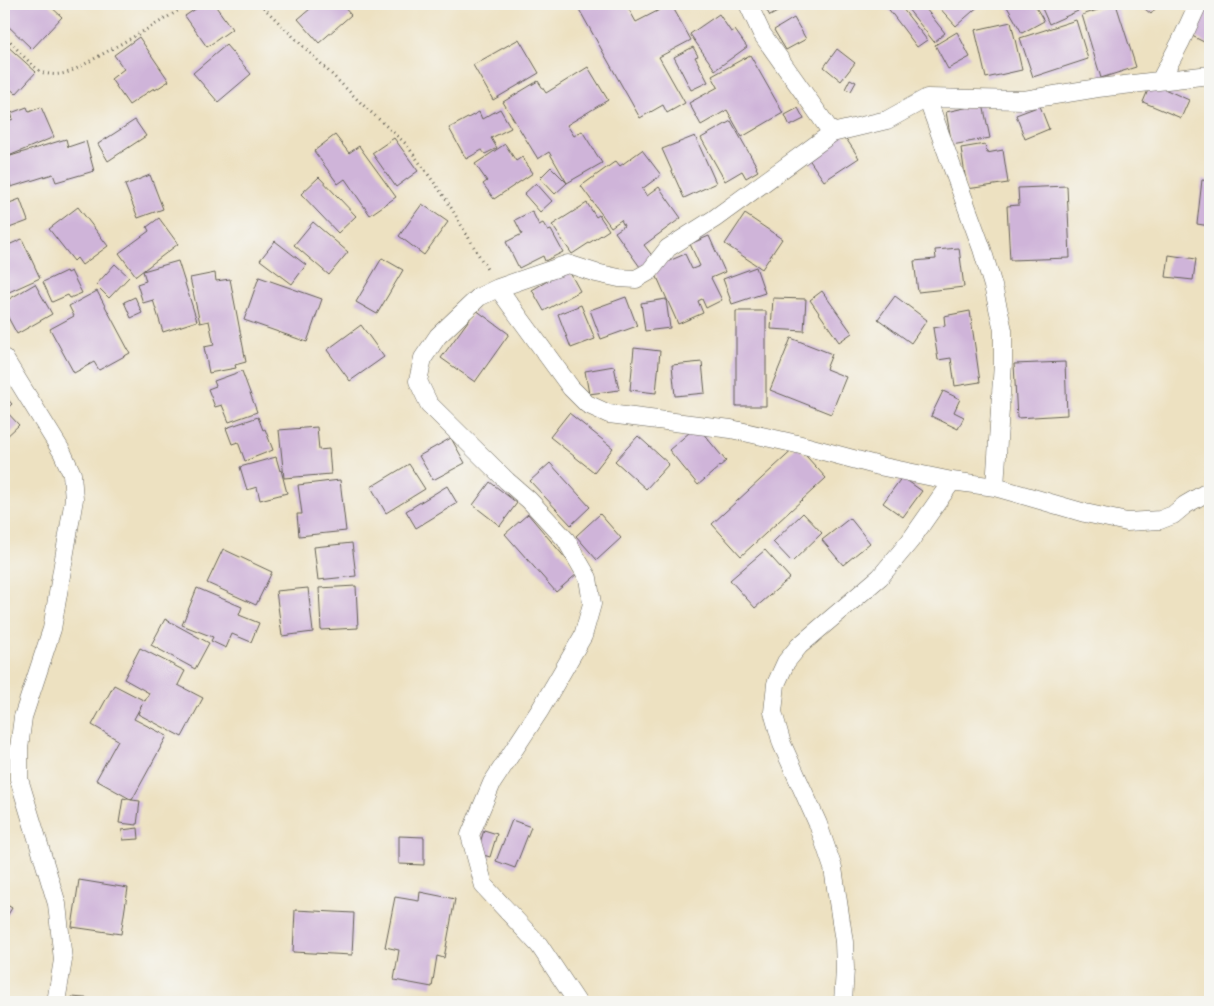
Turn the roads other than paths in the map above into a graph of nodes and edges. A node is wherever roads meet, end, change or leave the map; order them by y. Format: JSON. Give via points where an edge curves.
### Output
{"nodes":[{"id":1,"x":748,"y":4,"type":"edge"},
{"id":2,"x":1198,"y":4,"type":"edge"},
{"id":3,"x":1210,"y":74,"type":"edge"},
{"id":4,"x":1160,"y":81,"type":"junction"},
{"id":5,"x":927,"y":98,"type":"junction"},
{"id":6,"x":832,"y":133,"type":"junction"},
{"id":7,"x":498,"y":288,"type":"junction"},
{"id":8,"x":4,"y":358,"type":"edge"},
{"id":9,"x":952,"y":481,"type":"junction"},
{"id":10,"x":994,"y":487,"type":"junction"},
{"id":11,"x":1210,"y":492,"type":"edge"},
{"id":12,"x":56,"y":1002,"type":"edge"},
{"id":13,"x":577,"y":1002,"type":"edge"},
{"id":14,"x":843,"y":1002,"type":"edge"}],
"edges":[{"from":1,"to":6,"type":"street","via":[[762,34]]},
{"from":2,"to":4,"type":"street"},
{"from":3,"to":4,"type":"street"},
{"from":4,"to":5,"type":"street","via":[[1024,100]]},
{"from":5,"to":6,"type":"street","via":[[887,120]]},
{"from":5,"to":10,"type":"street","via":[[982,249],[1003,330]]},
{"from":6,"to":7,"type":"street","via":[[714,219],[668,248],[650,271],[636,279],[596,273],[568,264]]},
{"from":7,"to":9,"type":"street","via":[[571,388],[587,404],[609,414],[731,429]]},
{"from":7,"to":13,"type":"street","via":[[479,297],[438,336],[423,358],[418,381],[429,404],[566,540],[588,578],[592,604],[583,636],[492,783],[470,835],[484,886],[539,945]]},
{"from":8,"to":12,"type":"street","via":[[72,474],[74,499],[52,630],[23,717],[19,748],[19,779],[57,904],[63,960]]},
{"from":9,"to":10,"type":"street"},
{"from":9,"to":14,"type":"street","via":[[880,577],[799,646],[786,662],[776,684],[773,712],[782,744],[818,824],[832,868],[844,942]]},
{"from":10,"to":11,"type":"street","via":[[1126,522],[1160,520]]}]}
